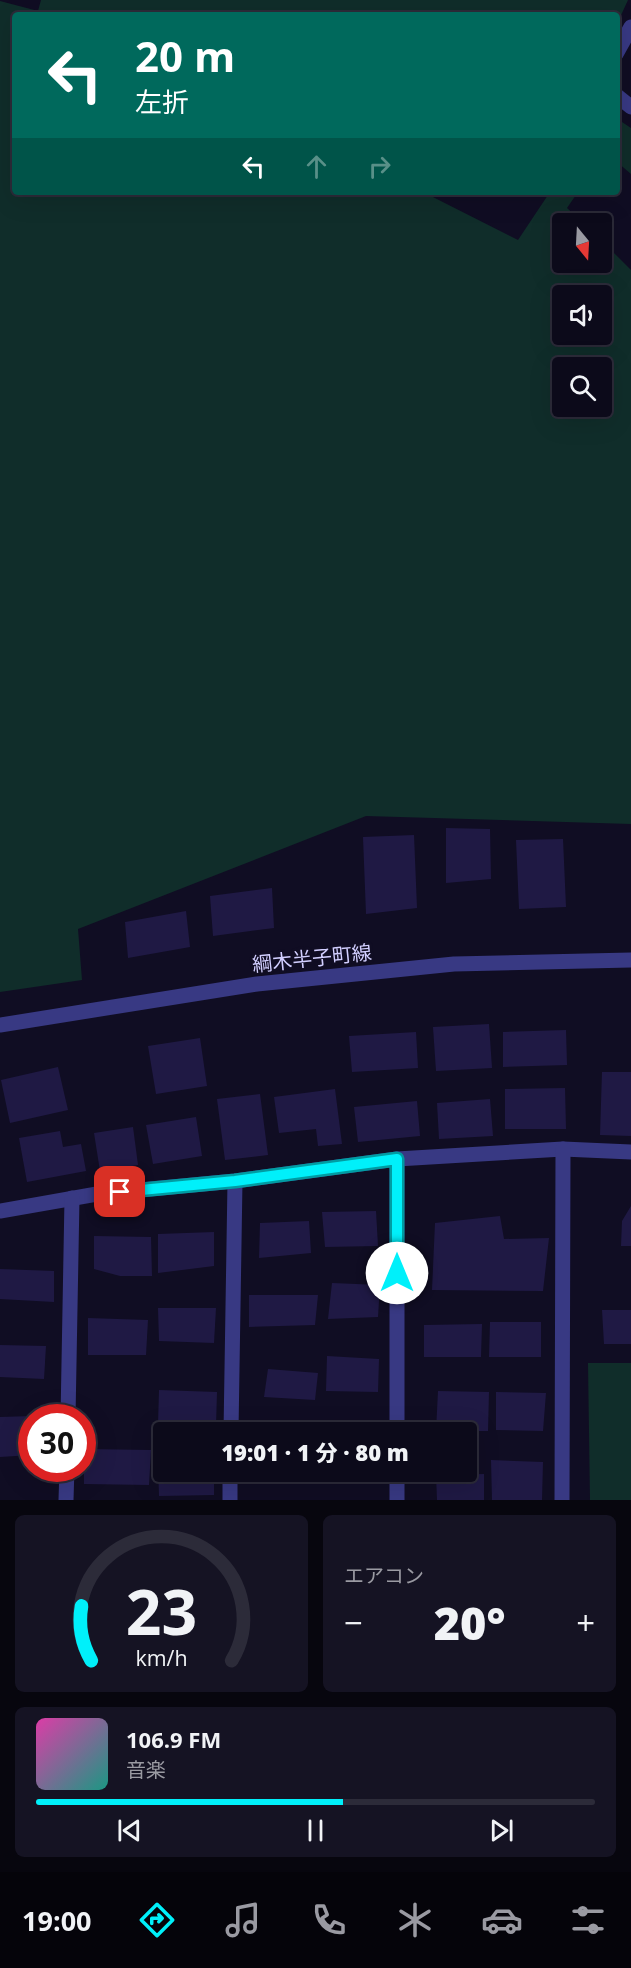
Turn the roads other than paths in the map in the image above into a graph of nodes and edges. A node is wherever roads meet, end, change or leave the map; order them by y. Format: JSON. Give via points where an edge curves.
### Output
{"nodes":[{"id":1,"x":631,"y":27,"type":"edge"},
{"id":2,"x":620,"y":47,"type":"edge"},
{"id":3,"x":631,"y":960,"type":"edge"},
{"id":4,"x":0,"y":1025,"type":"edge"},
{"id":5,"x":562,"y":1149,"type":"junction"},
{"id":6,"x":631,"y":1152,"type":"edge"},
{"id":7,"x":397,"y":1159,"type":"junction"},
{"id":8,"x":235,"y":1181,"type":"junction"},
{"id":9,"x":72,"y":1198,"type":"junction"},
{"id":10,"x":0,"y":1211,"type":"edge"},
{"id":11,"x":68,"y":1404,"type":"edge"},
{"id":12,"x":231,"y":1422,"type":"edge"},
{"id":13,"x":397,"y":1422,"type":"edge"},
{"id":14,"x":67,"y":1482,"type":"edge"},
{"id":15,"x":230,"y":1482,"type":"edge"},
{"id":16,"x":397,"y":1482,"type":"edge"},
{"id":17,"x":66,"y":1500,"type":"edge"},
{"id":18,"x":230,"y":1500,"type":"edge"},
{"id":19,"x":397,"y":1500,"type":"edge"},
{"id":20,"x":562,"y":1500,"type":"edge"}],
"edges":[{"from":1,"to":2,"type":"street"},
{"from":3,"to":4,"type":"street","name":"綱木半子町線","via":[[454,964],[257,984]]},
{"from":5,"to":6,"type":"street"},
{"from":5,"to":7,"type":"street"},
{"from":5,"to":20,"type":"street"},
{"from":7,"to":8,"type":"street"},
{"from":7,"to":13,"type":"street"},
{"from":8,"to":9,"type":"street"},
{"from":8,"to":12,"type":"street"},
{"from":9,"to":10,"type":"street"},
{"from":9,"to":11,"type":"street"},
{"from":14,"to":17,"type":"street"},
{"from":15,"to":18,"type":"street"},
{"from":16,"to":19,"type":"street"}]}
